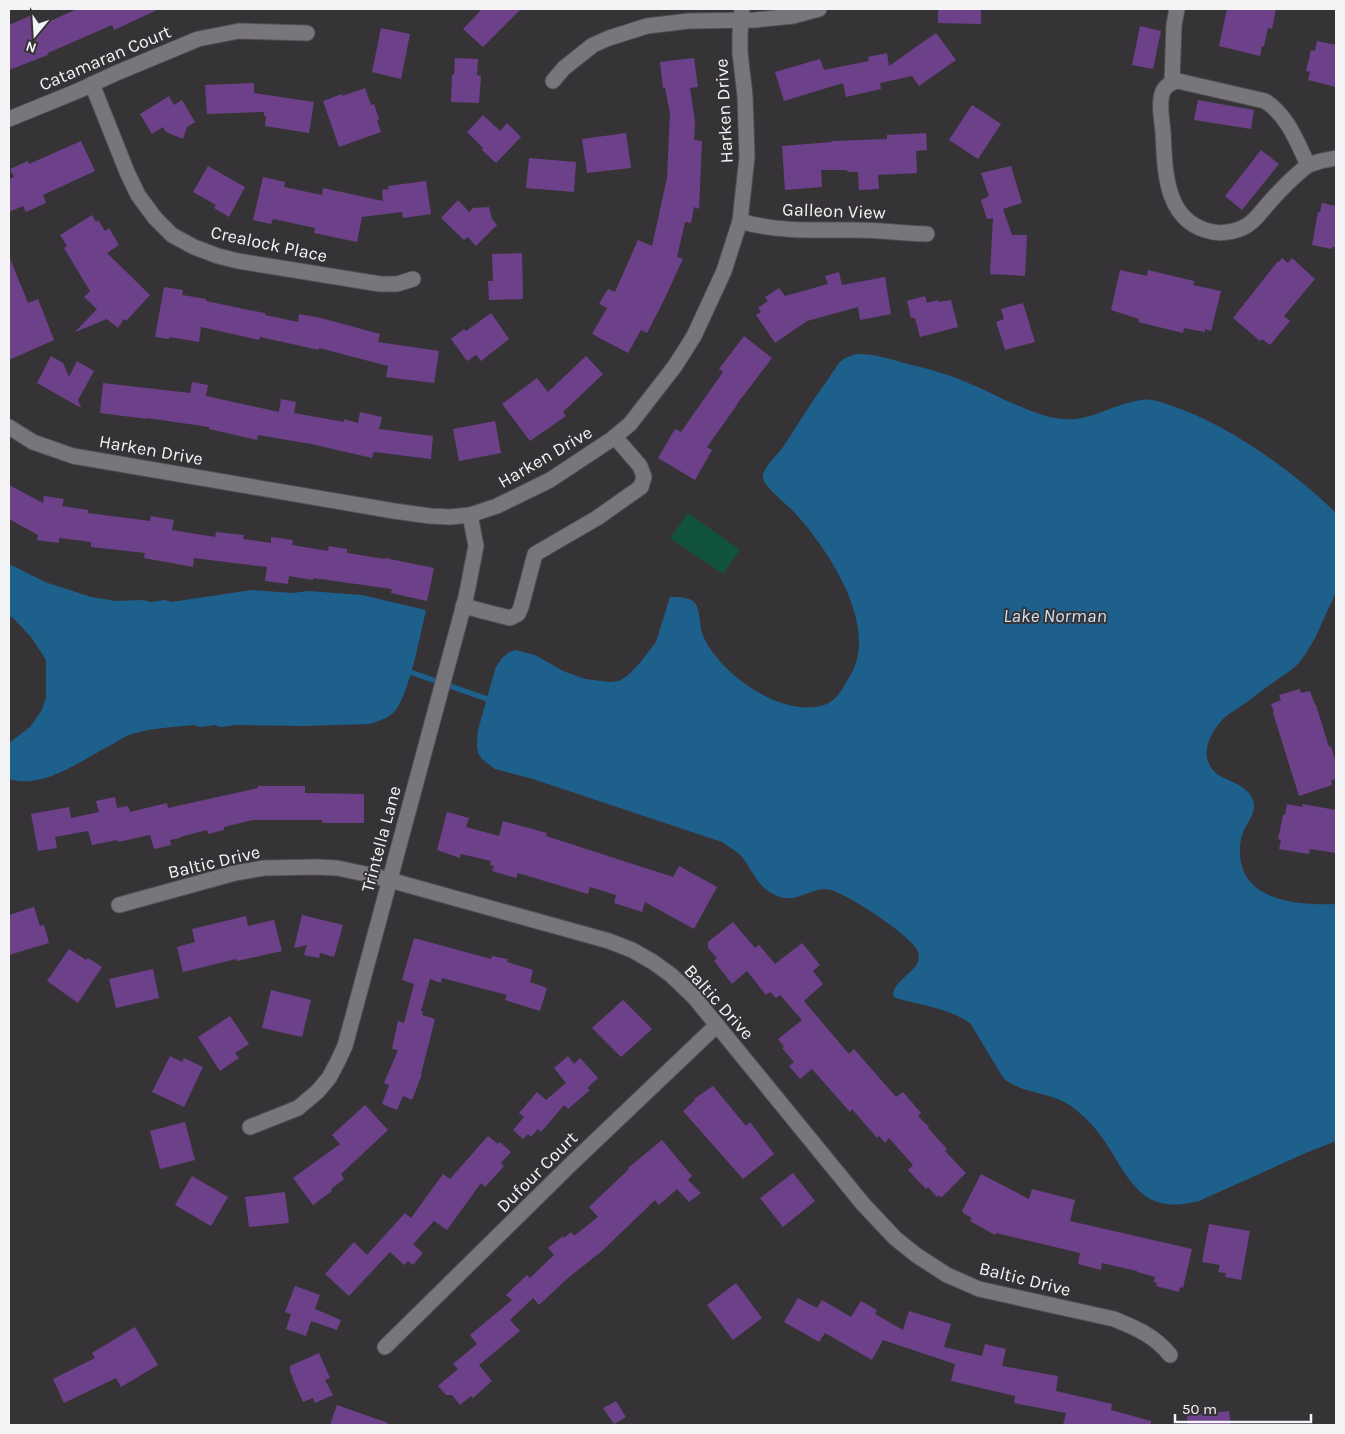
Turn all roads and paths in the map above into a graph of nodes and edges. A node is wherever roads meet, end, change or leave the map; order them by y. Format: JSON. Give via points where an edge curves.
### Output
{"nodes":[{"id":1,"x":819,"y":9,"type":"edge"},
{"id":2,"x":1177,"y":9,"type":"edge"},
{"id":3,"x":741,"y":15,"type":"edge"},
{"id":4,"x":307,"y":34,"type":"dead end"},
{"id":5,"x":552,"y":81,"type":"dead end"},
{"id":6,"x":1172,"y":82,"type":"junction"},
{"id":7,"x":92,"y":84,"type":"junction"},
{"id":8,"x":9,"y":119,"type":"edge"},
{"id":9,"x":1336,"y":158,"type":"edge"},
{"id":10,"x":1308,"y":165,"type":"junction"},
{"id":11,"x":740,"y":222,"type":"junction"},
{"id":12,"x":927,"y":234,"type":"dead end"},
{"id":13,"x":413,"y":279,"type":"dead end"},
{"id":14,"x":9,"y":427,"type":"edge"},
{"id":15,"x":615,"y":437,"type":"junction"},
{"id":16,"x":470,"y":515,"type":"junction"},
{"id":17,"x":464,"y":606,"type":"junction"},
{"id":18,"x":389,"y":880,"type":"junction"},
{"id":19,"x":119,"y":905,"type":"dead end"},
{"id":20,"x":717,"y":1025,"type":"junction"},
{"id":21,"x":250,"y":1127,"type":"dead end"},
{"id":22,"x":385,"y":1347,"type":"dead end"},
{"id":23,"x":1170,"y":1355,"type":"dead end"}],
"edges":[{"from":1,"to":3,"type":"street","via":[[755,20]]},
{"from":2,"to":6,"type":"street"},
{"from":3,"to":5,"type":"street","via":[[647,26],[609,38],[592,45]]},
{"from":3,"to":11,"type":"street","name":"Harken Drive","via":[[740,52],[747,158]]},
{"from":4,"to":7,"type":"street","name":"Catamaran Court","via":[[247,30],[198,39]]},
{"from":6,"to":10,"type":"street","via":[[1212,88],[1274,107],[1292,132]]},
{"from":6,"to":10,"type":"street","via":[[1166,86],[1160,99],[1165,176],[1180,212],[1200,228],[1214,232],[1242,229]]},
{"from":7,"to":8,"type":"street","name":"Catamaran Court"},
{"from":7,"to":13,"type":"street","name":"Crealock Place","via":[[138,195],[172,235],[194,247],[238,260],[380,284],[397,284]]},
{"from":9,"to":10,"type":"street"},
{"from":11,"to":12,"type":"street","name":"Galleon View","via":[[772,228]]},
{"from":11,"to":15,"type":"street","name":"Harken Drive","via":[[724,271],[694,336],[652,397]]},
{"from":14,"to":16,"type":"street","name":"Harken Drive","via":[[33,442],[73,456],[394,511],[430,516]]},
{"from":15,"to":16,"type":"street","name":"Harken Drive","via":[[550,480],[497,506]]},
{"from":15,"to":17,"type":"street","via":[[640,466],[644,477],[641,486],[597,518],[535,554],[518,614],[510,618]]},
{"from":16,"to":17,"type":"street","name":"Trintella Lane","via":[[476,546]]},
{"from":17,"to":18,"type":"street","name":"Trintella Lane"},
{"from":18,"to":19,"type":"street","name":"Baltic Drive","via":[[337,868],[264,868]]},
{"from":18,"to":20,"type":"street","name":"Baltic Drive","via":[[632,950],[672,975]]},
{"from":18,"to":21,"type":"street","name":"Trintella Lane","via":[[352,1023],[329,1078],[298,1108]]},
{"from":20,"to":22,"type":"street","name":"Dufour Court"},
{"from":20,"to":23,"type":"street","name":"Baltic Drive","via":[[863,1204],[894,1238],[916,1255],[979,1290],[1114,1319],[1150,1336]]}]}
